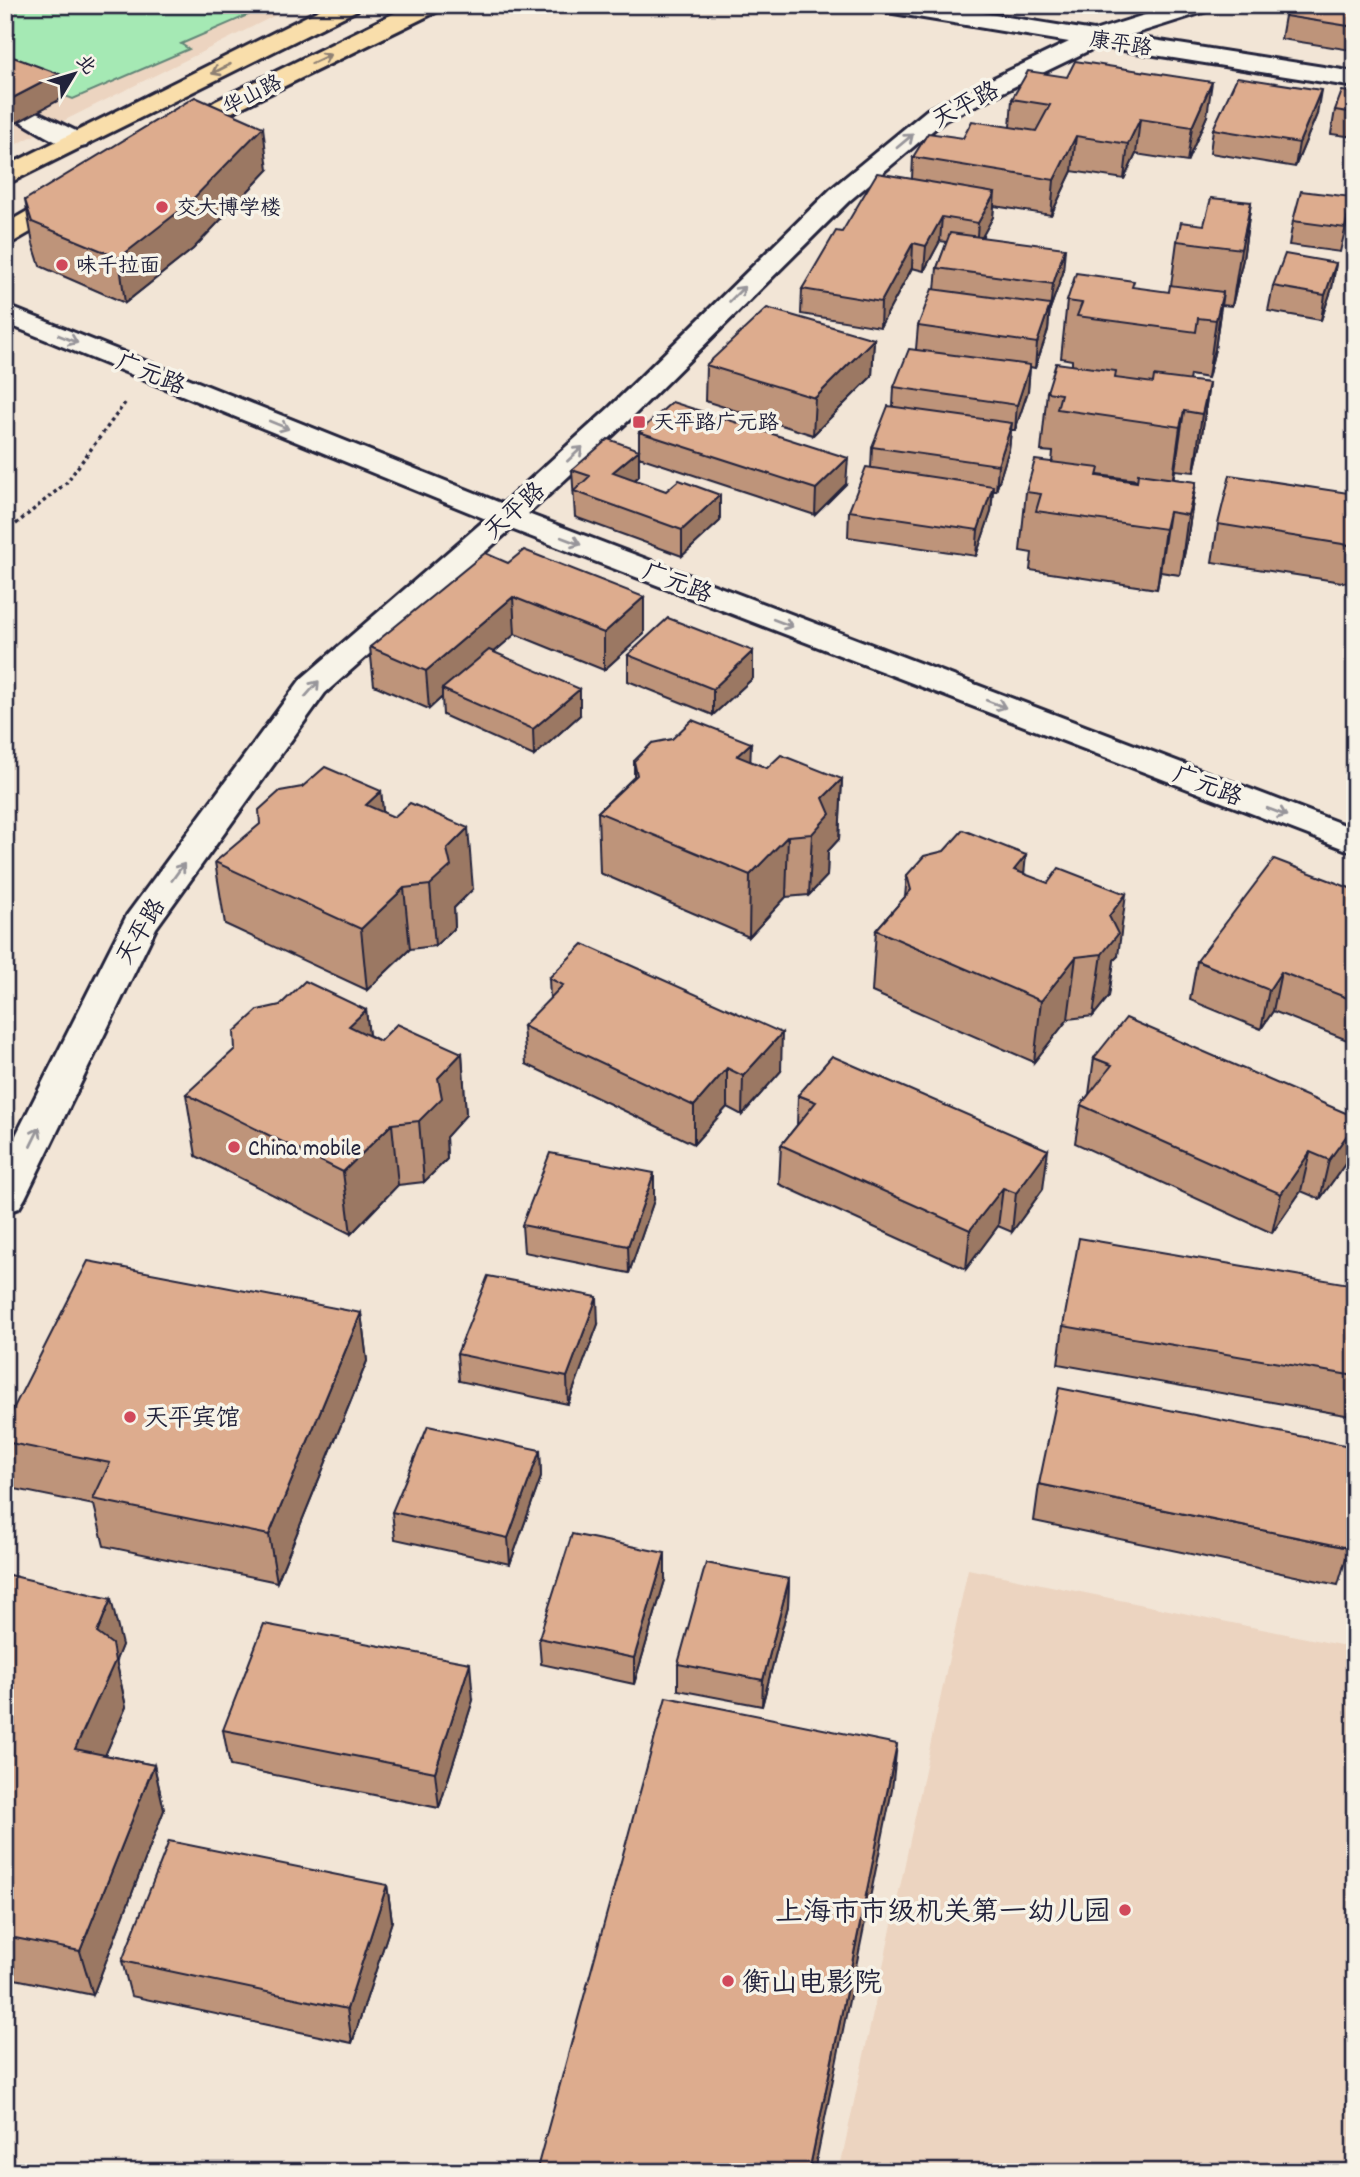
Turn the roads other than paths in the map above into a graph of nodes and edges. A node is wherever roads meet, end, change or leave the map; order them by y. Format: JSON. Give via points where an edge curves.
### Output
{"nodes":[{"id":1,"x":348,"y":5,"type":"edge"},
{"id":2,"x":431,"y":5,"type":"edge"},
{"id":3,"x":887,"y":5,"type":"edge"},
{"id":4,"x":1201,"y":5,"type":"edge"},
{"id":5,"x":1094,"y":39,"type":"junction"},
{"id":6,"x":1355,"y":80,"type":"edge"},
{"id":7,"x":29,"y":116,"type":"edge"},
{"id":8,"x":77,"y":141,"type":"junction"},
{"id":9,"x":156,"y":147,"type":"edge"},
{"id":10,"x":5,"y":177,"type":"edge"},
{"id":11,"x":98,"y":181,"type":"edge"},
{"id":12,"x":5,"y":235,"type":"edge"},
{"id":13,"x":5,"y":313,"type":"edge"},
{"id":14,"x":507,"y":517,"type":"junction"},
{"id":15,"x":1355,"y":842,"type":"edge"},
{"id":16,"x":5,"y":1198,"type":"edge"}],
"edges":[{"from":1,"to":8,"type":"main road","name":"华山路","one_way":true},
{"from":9,"to":2,"type":"main road","name":"华山路","one_way":true,"via":[[225,106]]},
{"from":3,"to":5,"type":"street","name":"康平路"},
{"from":4,"to":5,"type":"street","name":"天平路"},
{"from":5,"to":6,"type":"street","name":"康平路"},
{"from":14,"to":5,"type":"street","name":"天平路","one_way":true,"via":[[619,414],[840,195],[936,115]]},
{"from":7,"to":8,"type":"street"},
{"from":8,"to":10,"type":"main road","name":"华山路"},
{"from":11,"to":12,"type":"main road"},
{"from":13,"to":14,"type":"street","name":"广元路","one_way":true},
{"from":14,"to":15,"type":"street","name":"广元路","one_way":true},
{"from":16,"to":14,"type":"street","name":"天平路","one_way":true,"via":[[140,924],[313,686]]}]}
